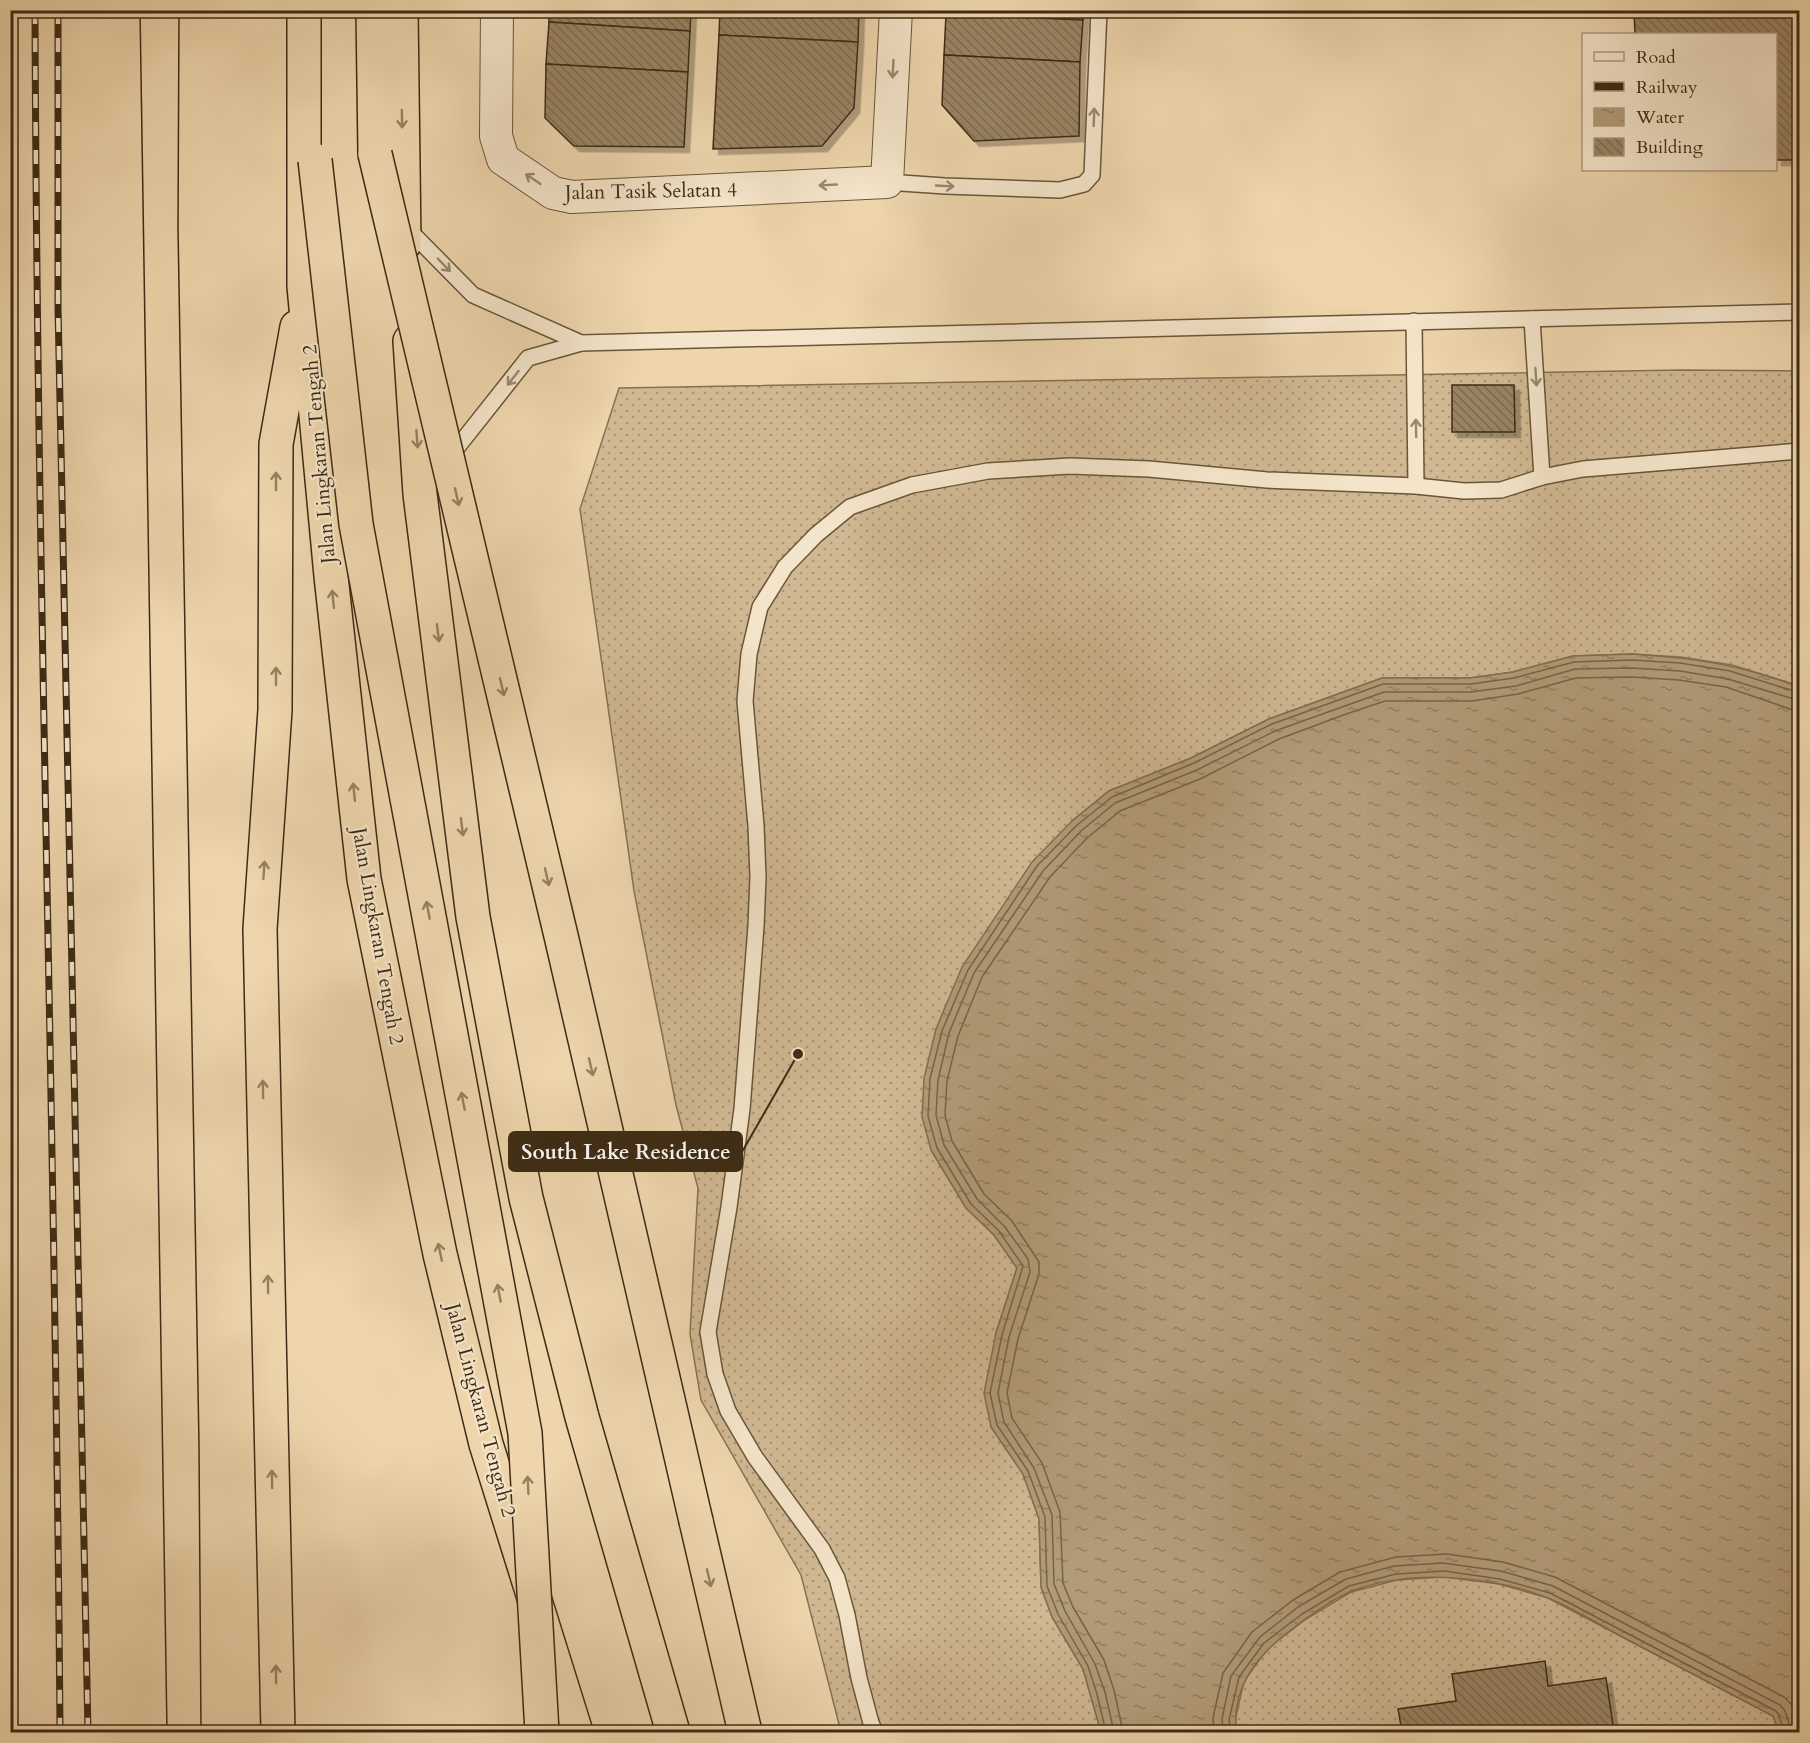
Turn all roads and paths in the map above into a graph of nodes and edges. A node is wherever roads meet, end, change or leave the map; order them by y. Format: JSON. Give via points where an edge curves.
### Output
{"nodes":[{"id":1,"x":304,"y":10,"type":"edge"},
{"id":2,"x":318,"y":10,"type":"edge"},
{"id":3,"x":373,"y":10,"type":"edge"},
{"id":4,"x":401,"y":10,"type":"edge"},
{"id":5,"x":497,"y":10,"type":"edge"},
{"id":6,"x":896,"y":10,"type":"edge"},
{"id":7,"x":1099,"y":10,"type":"edge"},
{"id":8,"x":887,"y":182,"type":"junction"},
{"id":9,"x":403,"y":224,"type":"junction"},
{"id":10,"x":304,"y":286,"type":"junction"},
{"id":11,"x":1800,"y":312,"type":"edge"},
{"id":12,"x":1532,"y":319,"type":"junction"},
{"id":13,"x":1414,"y":321,"type":"junction"},
{"id":14,"x":581,"y":343,"type":"junction"},
{"id":15,"x":1800,"y":451,"type":"edge"},
{"id":16,"x":1542,"y":477,"type":"junction"},
{"id":17,"x":1416,"y":486,"type":"junction"},
{"id":18,"x":420,"y":494,"type":"junction"},
{"id":19,"x":278,"y":1732,"type":"edge"},
{"id":20,"x":542,"y":1732,"type":"edge"},
{"id":21,"x":576,"y":1732,"type":"edge"},
{"id":22,"x":674,"y":1732,"type":"edge"},
{"id":23,"x":745,"y":1732,"type":"edge"},
{"id":24,"x":875,"y":1732,"type":"edge"}],
"edges":[{"from":1,"to":10,"type":"highway","name":"Jalan Lingkaran Tengah 2"},
{"from":20,"to":2,"type":"highway","one_way":true,"bridge":true,"via":[[525,1433],[356,524],[315,160]]},
{"from":3,"to":23,"type":"highway","one_way":true,"bridge":true,"via":[[375,154],[557,917]]},
{"from":4,"to":9,"type":"highway","one_way":true},
{"from":8,"to":5,"type":"street","name":"Jalan Tasik Selatan 4","one_way":true,"via":[[572,197],[553,193],[503,159],[496,135]]},
{"from":6,"to":8,"type":"street","one_way":true},
{"from":8,"to":7,"type":"lane","one_way":true,"via":[[1060,189],[1083,184],[1092,175]]},
{"from":9,"to":14,"type":"lane","one_way":true,"via":[[473,295]]},
{"from":9,"to":18,"type":"highway","one_way":true},
{"from":19,"to":10,"type":"highway","one_way":true,"via":[[260,929],[275,710],[276,444]]},
{"from":21,"to":10,"type":"highway","name":"Jalan Lingkaran Tengah 2","one_way":true,"via":[[486,1444],[440,1254],[364,879]]},
{"from":11,"to":12,"type":"lane"},
{"from":12,"to":13,"type":"lane"},
{"from":12,"to":16,"type":"lane","one_way":true},
{"from":13,"to":14,"type":"lane"},
{"from":17,"to":13,"type":"lane","one_way":true},
{"from":14,"to":18,"type":"lane","one_way":true,"via":[[528,358]]},
{"from":15,"to":16,"type":"lane","via":[[1584,469]]},
{"from":16,"to":17,"type":"lane","via":[[1502,490]]},
{"from":17,"to":24,"type":"lane","via":[[1070,466],[988,471],[923,483],[850,507],[785,567],[760,606],[749,654],[745,701],[756,826],[756,926],[742,1109],[708,1332],[715,1374],[728,1412],[837,1578]]},
{"from":18,"to":22,"type":"highway","one_way":true,"via":[[473,917],[526,1198],[582,1417]]}]}
